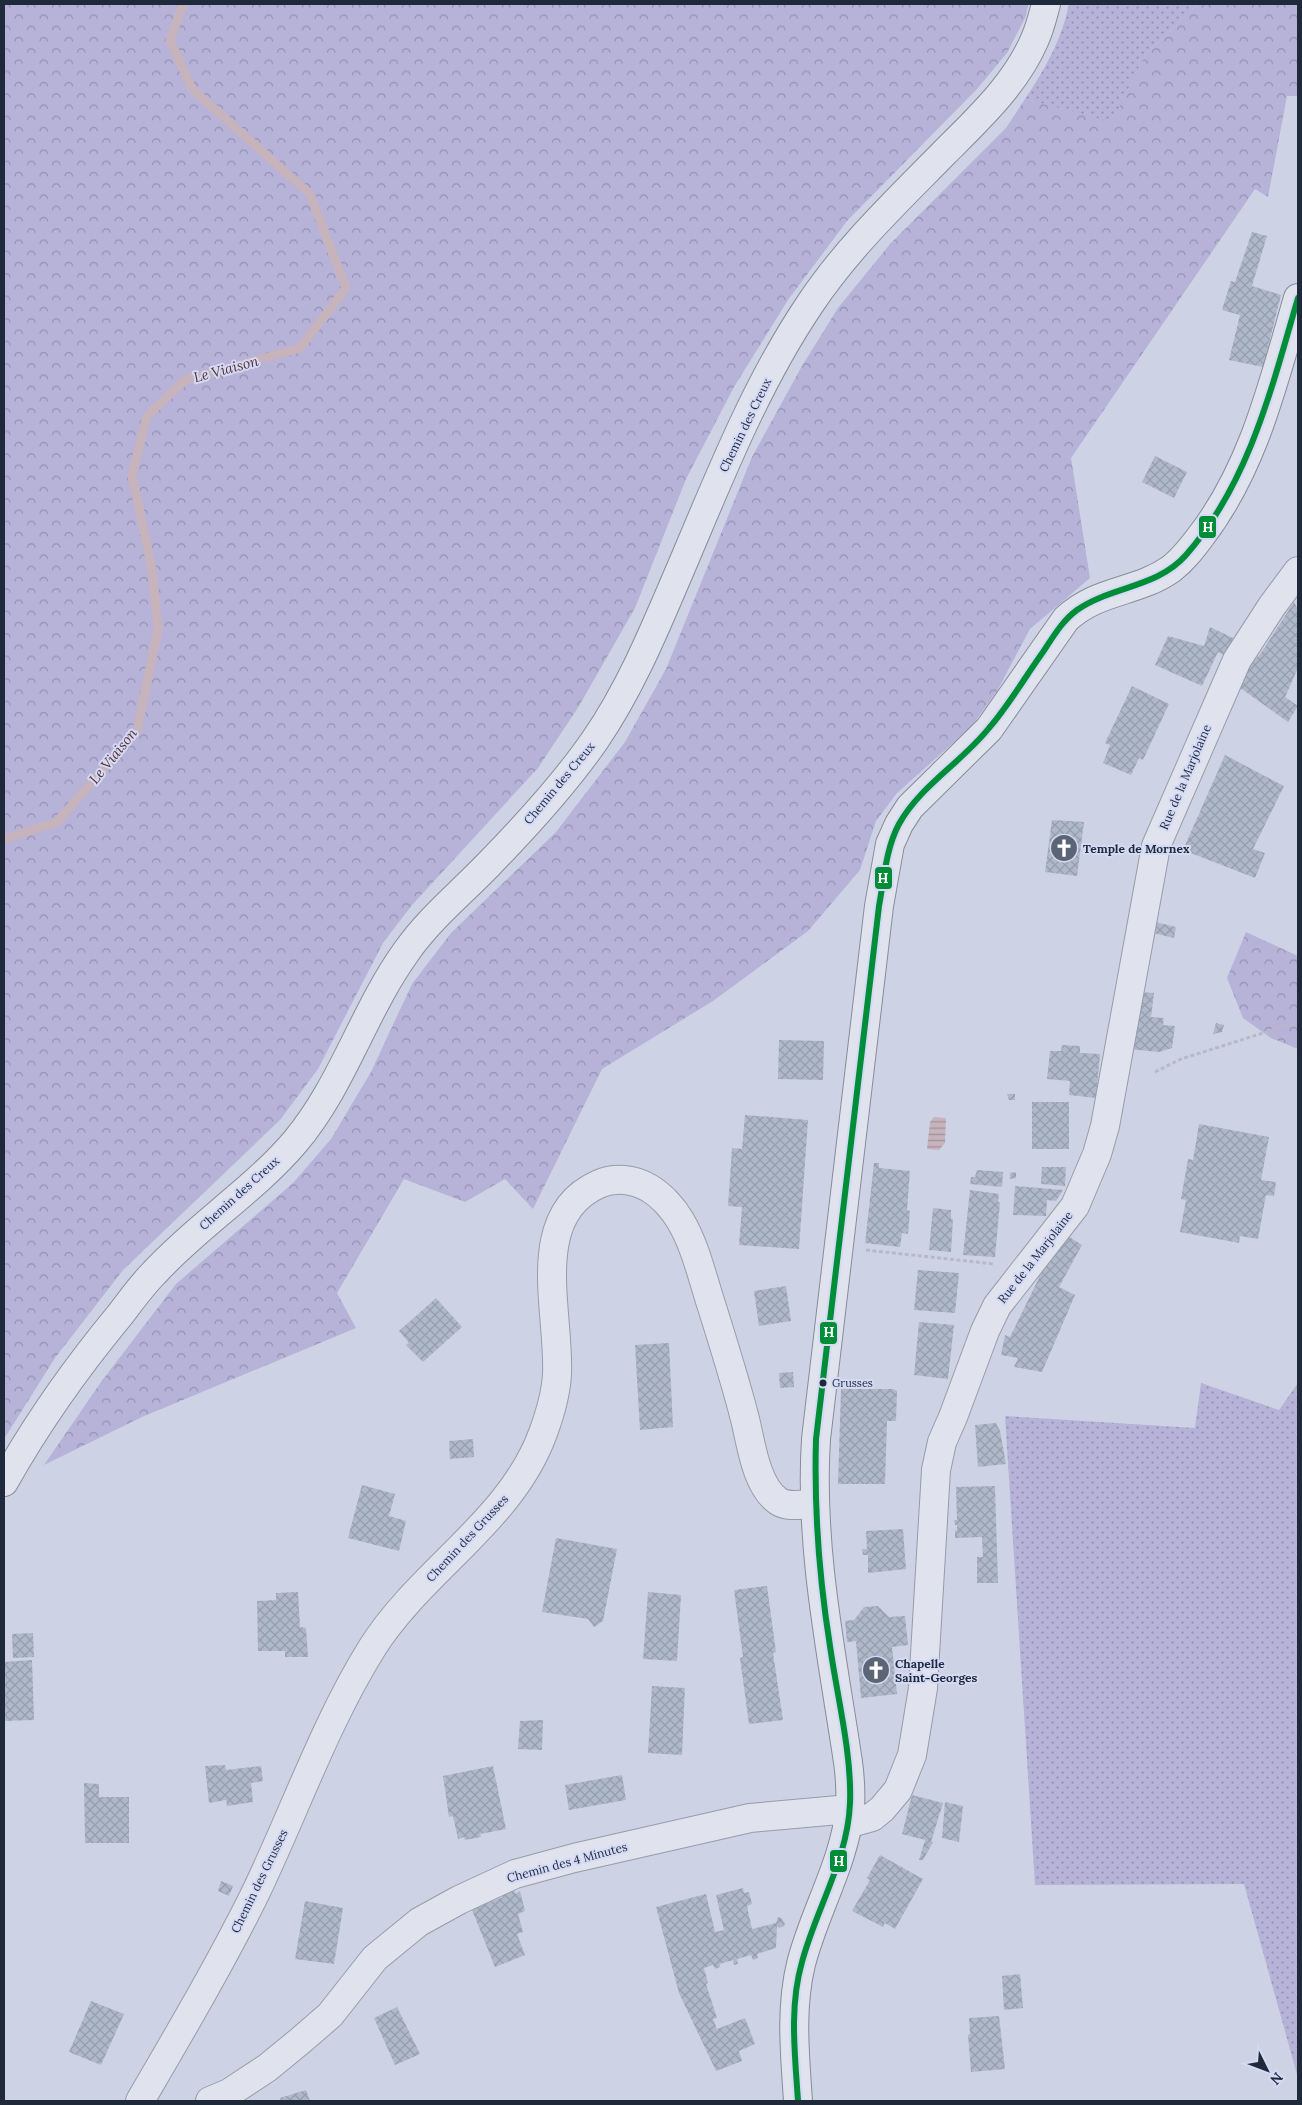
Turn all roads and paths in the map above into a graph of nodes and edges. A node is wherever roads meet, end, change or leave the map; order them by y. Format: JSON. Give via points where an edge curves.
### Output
{"nodes":[{"id":1,"x":1046,"y":4,"type":"edge"},
{"id":2,"x":1298,"y":298,"type":"edge"},
{"id":3,"x":1298,"y":571,"type":"edge"},
{"id":4,"x":1298,"y":1022,"type":"edge"},
{"id":5,"x":1155,"y":1072,"type":"dead end"},
{"id":6,"x":838,"y":1248,"type":"junction"},
{"id":7,"x":1026,"y":1268,"type":"junction"},
{"id":8,"x":4,"y":1482,"type":"edge"},
{"id":9,"x":814,"y":1504,"type":"junction"},
{"id":10,"x":848,"y":1817,"type":"junction"},
{"id":11,"x":140,"y":2101,"type":"edge"},
{"id":12,"x":210,"y":2101,"type":"edge"},
{"id":13,"x":798,"y":2101,"type":"edge"}],
"edges":[{"from":1,"to":8,"type":"street","name":"Chemin des Creux","via":[[1036,37],[1020,68],[996,100],[861,238],[806,309],[742,426],[650,640],[619,703],[594,742],[561,785],[487,866],[433,918],[405,953],[339,1077],[295,1142],[258,1180],[198,1229],[153,1274],[85,1357],[26,1443]]},
{"from":2,"to":6,"type":"street","via":[[1258,429],[1232,485],[1207,528],[1171,569],[1092,600],[1066,619],[989,729],[924,791],[899,824],[885,864]]},
{"from":3,"to":7,"type":"street","name":"Rue de la Marjolaine","via":[[1237,660],[1164,824],[1151,870],[1101,1140],[1075,1206]]},
{"from":4,"to":5,"type":"path","via":[[1181,1059]]},
{"from":6,"to":7,"type":"path"},
{"from":6,"to":9,"type":"street","via":[[819,1403]]},
{"from":7,"to":10,"type":"street","name":"Rue de la Marjolaine","via":[[997,1306],[985,1331],[937,1456],[923,1688],[912,1755],[898,1790],[882,1810],[872,1817]]},
{"from":9,"to":10,"type":"street","via":[[817,1547],[848,1762]]},
{"from":9,"to":11,"type":"street","name":"Chemin des Grusses","via":[[784,1504],[772,1496],[763,1483],[696,1255],[679,1219],[662,1198],[648,1187],[630,1180],[606,1180],[575,1199],[562,1215],[552,1252],[557,1377],[543,1435],[515,1487],[414,1593],[364,1660],[253,1898]]},
{"from":10,"to":12,"type":"street","name":"Chemin des 4 Minutes","via":[[750,1818],[574,1858],[507,1878],[419,1922],[375,1958],[330,2015],[300,2041],[267,2068],[229,2093]]},
{"from":10,"to":13,"type":"street","via":[[796,1988],[794,2037]]}]}
